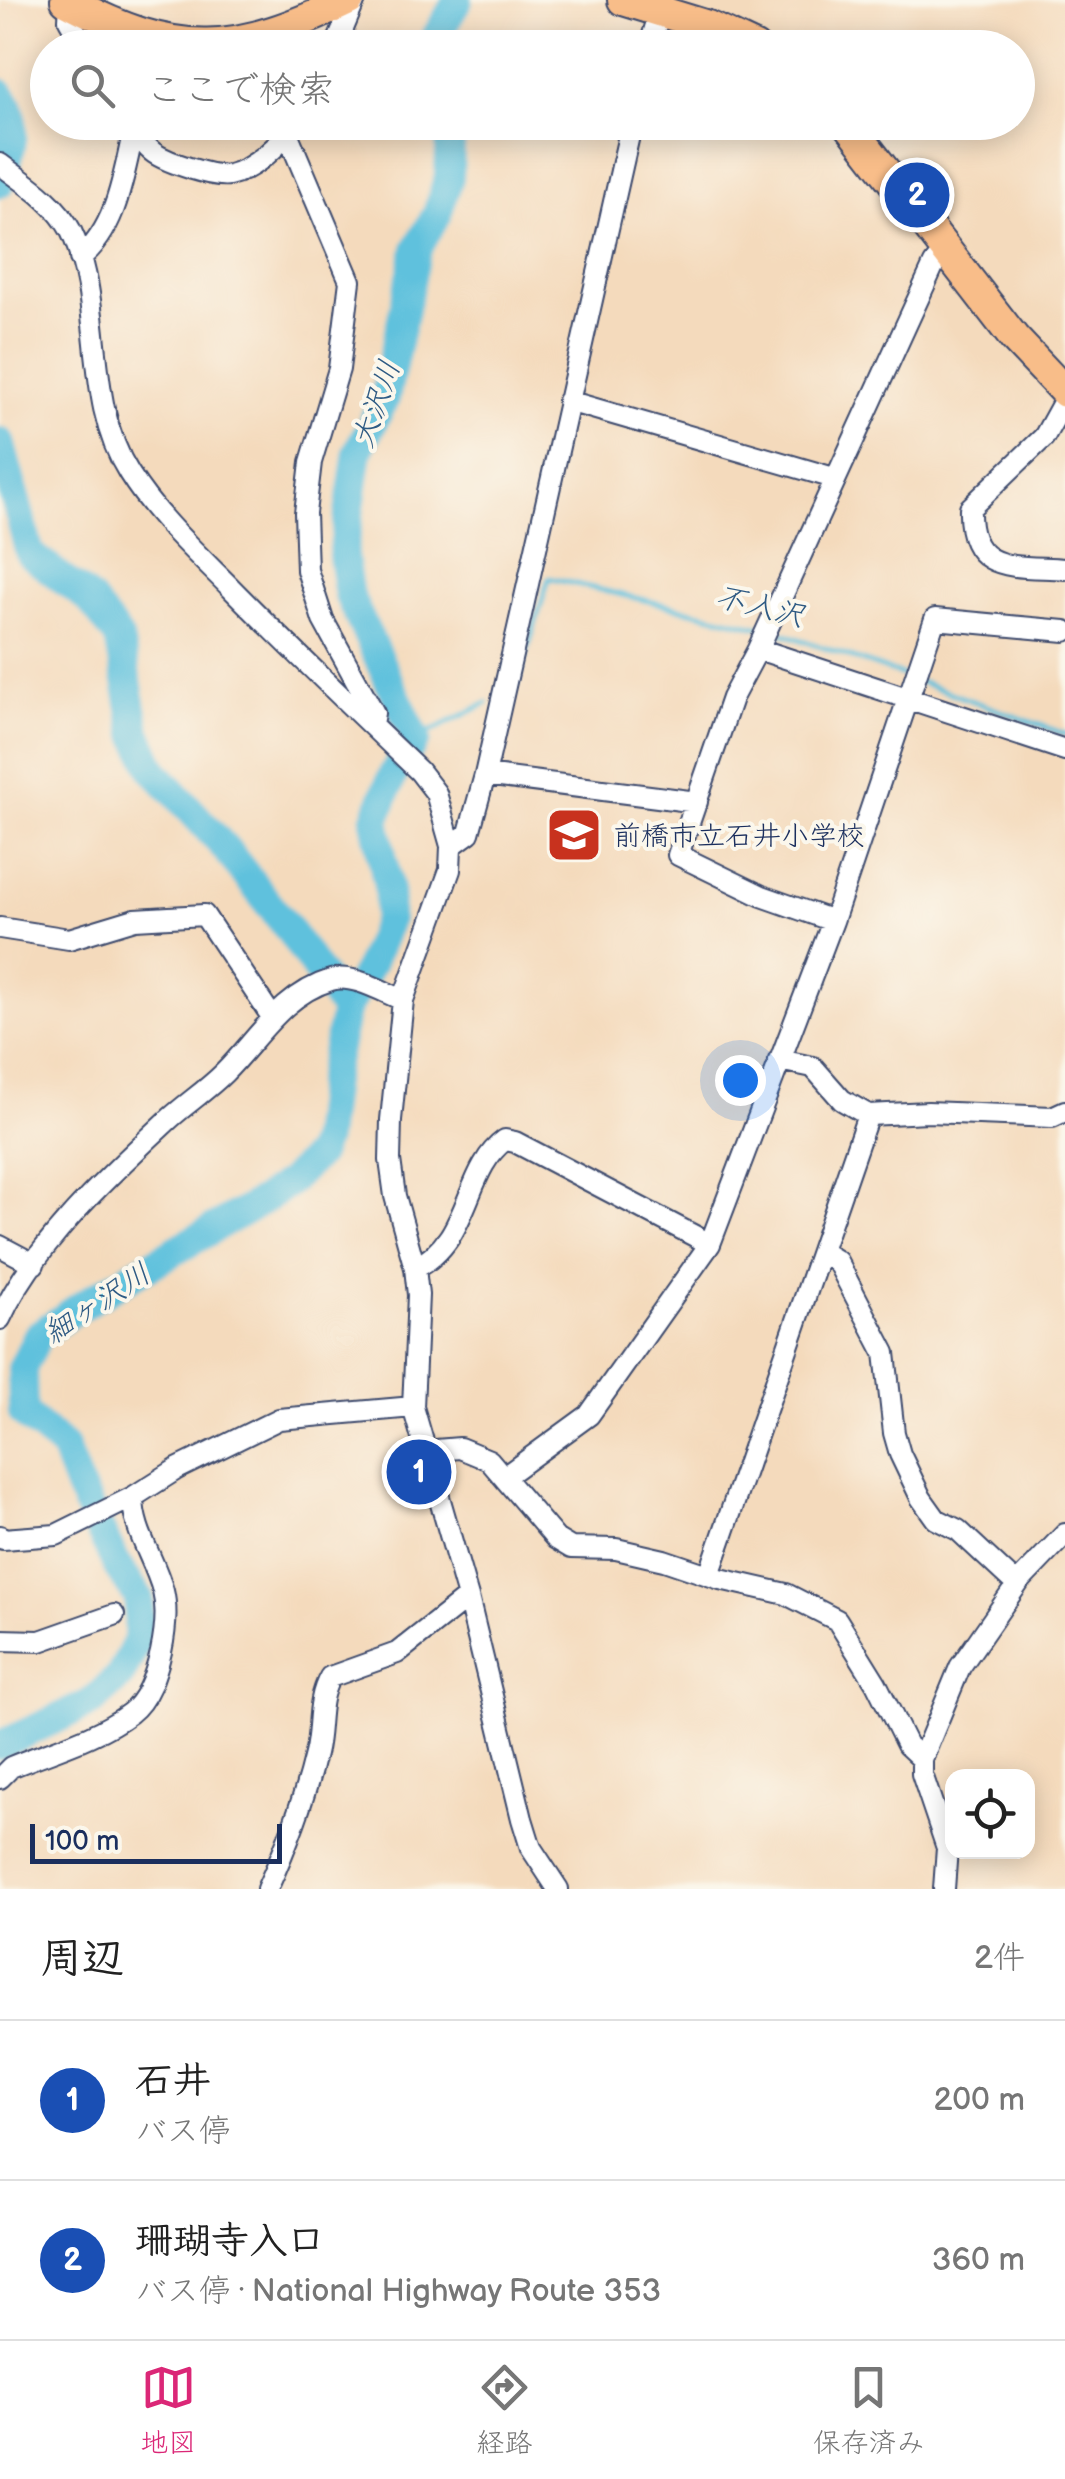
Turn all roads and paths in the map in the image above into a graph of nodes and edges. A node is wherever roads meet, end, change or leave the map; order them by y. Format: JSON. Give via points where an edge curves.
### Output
{"nodes":[{"id":1,"x":352,"y":0,"type":"edge"},
{"id":2,"x":623,"y":0,"type":"edge"},
{"id":3,"x":68,"y":1,"type":"edge"},
{"id":4,"x":661,"y":5,"type":"edge"},
{"id":5,"x":105,"y":9,"type":"edge"},
{"id":6,"x":75,"y":30,"type":"edge"},
{"id":7,"x":137,"y":30,"type":"edge"},
{"id":8,"x":276,"y":30,"type":"edge"},
{"id":9,"x":341,"y":30,"type":"edge"},
{"id":10,"x":653,"y":30,"type":"edge"},
{"id":11,"x":719,"y":30,"type":"edge"},
{"id":12,"x":129,"y":140,"type":"edge"},
{"id":13,"x":143,"y":140,"type":"edge"},
{"id":14,"x":280,"y":140,"type":"edge"},
{"id":15,"x":296,"y":140,"type":"edge"},
{"id":16,"x":628,"y":140,"type":"edge"},
{"id":17,"x":861,"y":140,"type":"edge"},
{"id":18,"x":5,"y":168,"type":"edge"},
{"id":19,"x":945,"y":250,"type":"junction"},
{"id":20,"x":80,"y":258,"type":"junction"},
{"id":21,"x":1065,"y":395,"type":"edge"},
{"id":22,"x":568,"y":402,"type":"junction"},
{"id":23,"x":834,"y":478,"type":"junction"},
{"id":24,"x":1065,"y":568,"type":"edge"},
{"id":25,"x":1065,"y":631,"type":"edge"},
{"id":26,"x":763,"y":635,"type":"junction"},
{"id":27,"x":907,"y":699,"type":"junction"},
{"id":28,"x":372,"y":725,"type":"junction"},
{"id":29,"x":1065,"y":750,"type":"edge"},
{"id":30,"x":485,"y":775,"type":"junction"},
{"id":31,"x":697,"y":802,"type":"junction"},
{"id":32,"x":451,"y":846,"type":"junction"},
{"id":33,"x":833,"y":921,"type":"junction"},
{"id":34,"x":0,"y":928,"type":"edge"},
{"id":35,"x":403,"y":1000,"type":"junction"},
{"id":36,"x":272,"y":1017,"type":"junction"},
{"id":37,"x":779,"y":1060,"type":"junction"},
{"id":38,"x":1065,"y":1111,"type":"edge"},
{"id":39,"x":868,"y":1114,"type":"junction"},
{"id":40,"x":710,"y":1244,"type":"junction"},
{"id":41,"x":0,"y":1246,"type":"edge"},
{"id":42,"x":822,"y":1252,"type":"junction"},
{"id":43,"x":34,"y":1264,"type":"junction"},
{"id":44,"x":415,"y":1268,"type":"junction"},
{"id":45,"x":0,"y":1319,"type":"edge"},
{"id":46,"x":413,"y":1407,"type":"junction"},
{"id":47,"x":424,"y":1450,"type":"junction"},
{"id":48,"x":504,"y":1477,"type":"junction"},
{"id":49,"x":124,"y":1502,"type":"junction"},
{"id":50,"x":1065,"y":1534,"type":"edge"},
{"id":51,"x":0,"y":1536,"type":"edge"},
{"id":52,"x":708,"y":1575,"type":"junction"},
{"id":53,"x":1017,"y":1584,"type":"junction"},
{"id":54,"x":468,"y":1597,"type":"junction"},
{"id":55,"x":114,"y":1615,"type":"dead end"},
{"id":56,"x":2,"y":1640,"type":"edge"},
{"id":57,"x":922,"y":1759,"type":"junction"},
{"id":58,"x":0,"y":1778,"type":"edge"},
{"id":59,"x":267,"y":1889,"type":"edge"},
{"id":60,"x":558,"y":1889,"type":"edge"},
{"id":61,"x":944,"y":1889,"type":"edge"}],
"edges":[{"from":1,"to":8,"type":"highway"},
{"from":1,"to":9,"type":"street"},
{"from":2,"to":4,"type":"highway"},
{"from":3,"to":5,"type":"highway"},
{"from":3,"to":6,"type":"street"},
{"from":4,"to":10,"type":"street"},
{"from":4,"to":11,"type":"highway"},
{"from":5,"to":7,"type":"highway"},
{"from":12,"to":20,"type":"street","via":[[120,190],[97,244]]},
{"from":13,"to":14,"type":"street","via":[[154,153],[216,176],[232,175]]},
{"from":15,"to":28,"type":"street","via":[[350,281],[339,368],[311,462],[307,570],[324,620],[374,713]]},
{"from":16,"to":22,"type":"street"},
{"from":17,"to":19,"type":"highway"},
{"from":18,"to":20,"type":"street","via":[[56,209]]},
{"from":19,"to":21,"type":"highway"},
{"from":19,"to":23,"type":"street"},
{"from":20,"to":28,"type":"street","via":[[103,408],[126,468],[153,510]]},
{"from":21,"to":24,"type":"street","via":[[1044,437],[970,508],[969,531],[976,548],[995,564]]},
{"from":22,"to":23,"type":"street"},
{"from":22,"to":30,"type":"street"},
{"from":23,"to":26,"type":"street"},
{"from":25,"to":27,"type":"street","via":[[934,619]]},
{"from":26,"to":27,"type":"street"},
{"from":26,"to":31,"type":"street","via":[[732,698]]},
{"from":27,"to":29,"type":"street"},
{"from":27,"to":33,"type":"street"},
{"from":28,"to":32,"type":"street","via":[[436,794]]},
{"from":30,"to":31,"type":"street"},
{"from":30,"to":32,"type":"street","via":[[469,833]]},
{"from":31,"to":33,"type":"street","via":[[678,855]]},
{"from":32,"to":35,"type":"street","via":[[450,870]]},
{"from":33,"to":37,"type":"street"},
{"from":34,"to":36,"type":"street","via":[[69,939],[135,919],[204,914]]},
{"from":35,"to":36,"type":"street","via":[[337,978],[310,988]]},
{"from":35,"to":44,"type":"street","via":[[390,1160]]},
{"from":36,"to":43,"type":"street"},
{"from":37,"to":39,"type":"street","via":[[813,1067],[842,1100]]},
{"from":37,"to":40,"type":"street"},
{"from":38,"to":39,"type":"street","via":[[1052,1117]]},
{"from":39,"to":42,"type":"street"},
{"from":40,"to":44,"type":"street","via":[[505,1140],[492,1150],[459,1223],[432,1260]]},
{"from":40,"to":48,"type":"street","via":[[589,1415]]},
{"from":41,"to":43,"type":"street"},
{"from":42,"to":52,"type":"street"},
{"from":42,"to":53,"type":"street","via":[[838,1261],[885,1353],[894,1434],[921,1498],[936,1519],[958,1530]]},
{"from":43,"to":45,"type":"street"},
{"from":44,"to":46,"type":"street"},
{"from":46,"to":47,"type":"street"},
{"from":46,"to":49,"type":"street","via":[[279,1419]]},
{"from":47,"to":48,"type":"street","via":[[460,1448],[489,1460]]},
{"from":47,"to":54,"type":"street"},
{"from":48,"to":52,"type":"street","via":[[571,1548],[616,1549]]},
{"from":49,"to":51,"type":"street","via":[[56,1536]]},
{"from":49,"to":58,"type":"street","via":[[164,1597],[156,1676],[132,1711]]},
{"from":50,"to":53,"type":"street"},
{"from":52,"to":57,"type":"street","via":[[786,1594],[838,1620],[907,1745]]},
{"from":53,"to":57,"type":"street","via":[[960,1667]]},
{"from":54,"to":59,"type":"street","via":[[397,1653],[330,1677],[321,1694],[317,1750]]},
{"from":54,"to":60,"type":"street","via":[[522,1819],[531,1848]]},
{"from":55,"to":56,"type":"street","via":[[40,1641]]},
{"from":57,"to":61,"type":"street","via":[[947,1848]]}]}
